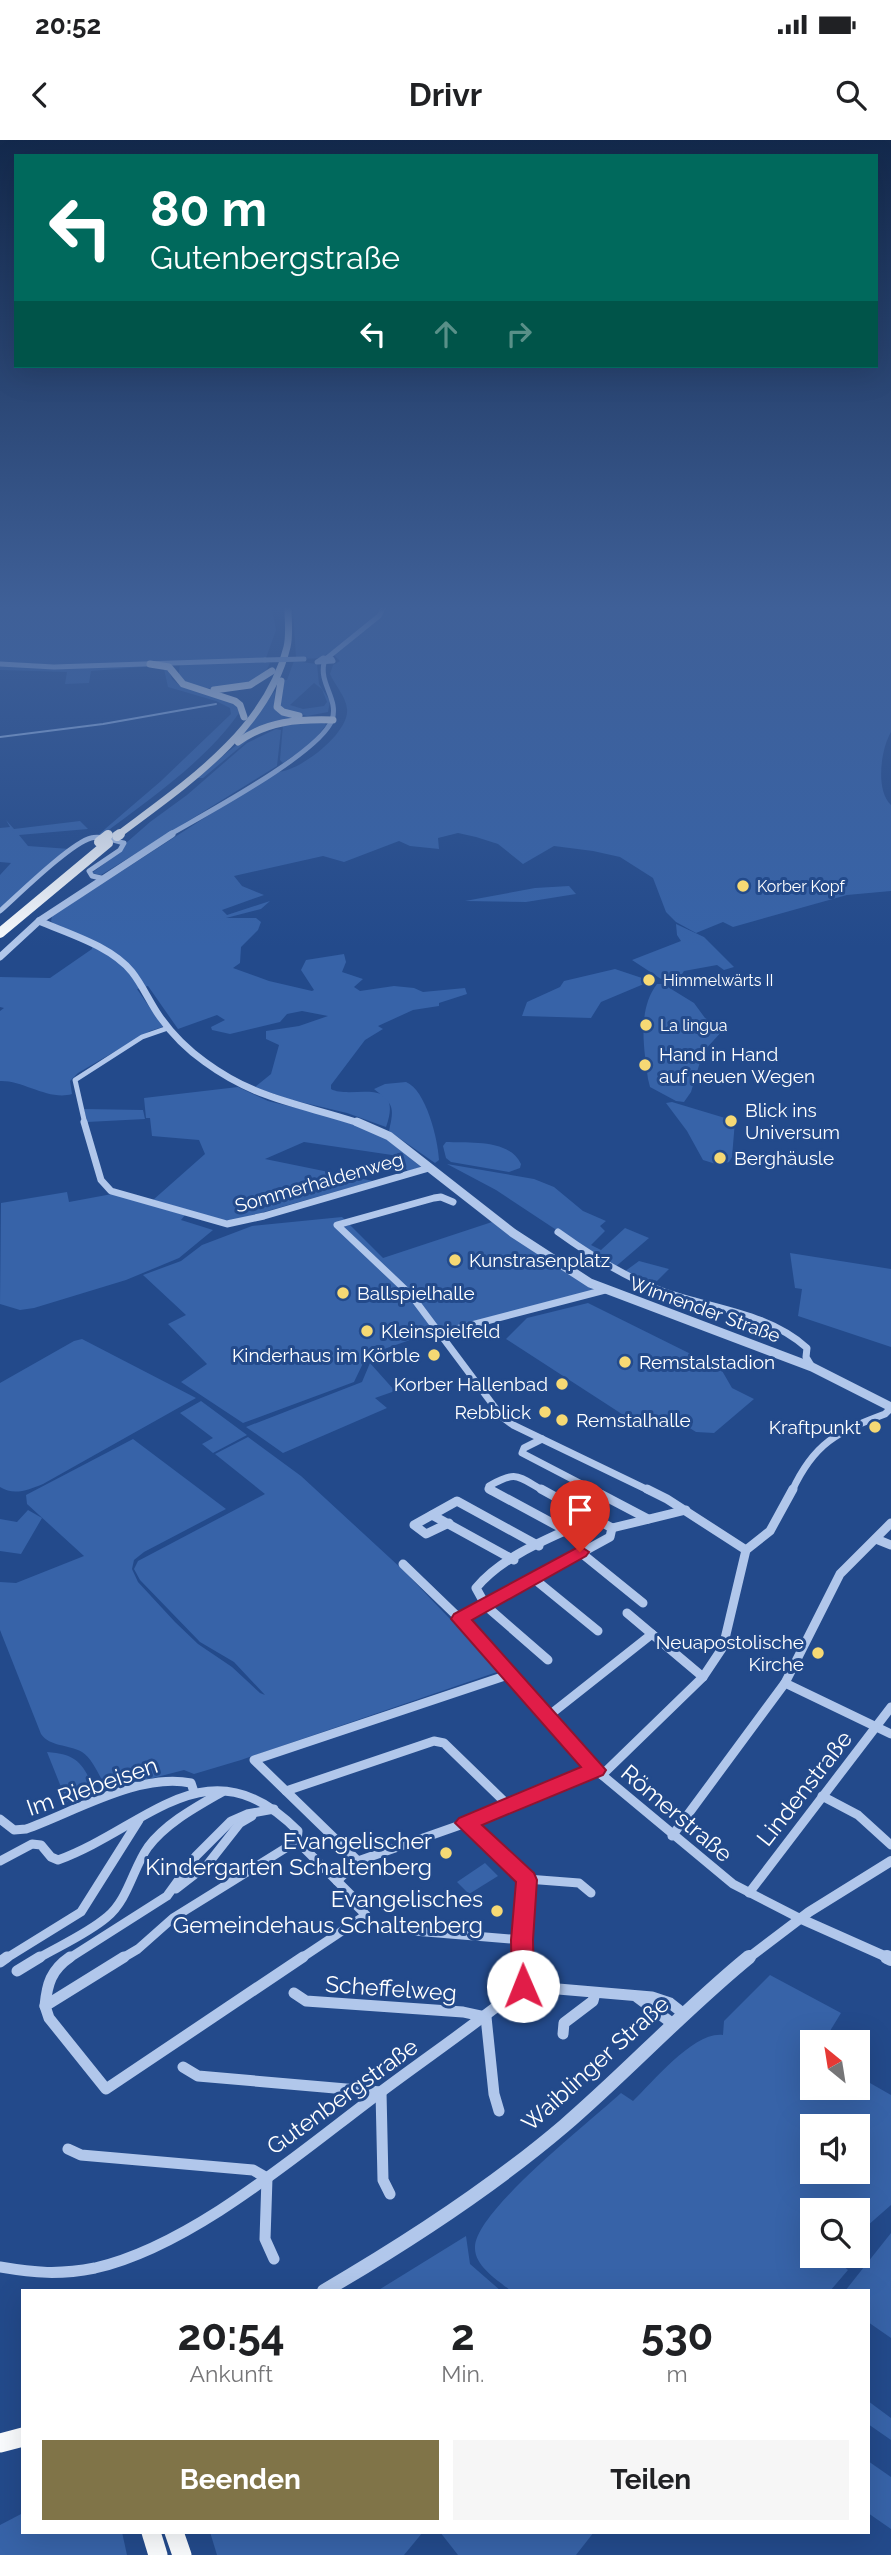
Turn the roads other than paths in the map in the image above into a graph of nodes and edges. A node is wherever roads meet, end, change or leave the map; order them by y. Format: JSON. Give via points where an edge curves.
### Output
{"nodes":[{"id":1,"x":239,"y":722,"type":"edge"},
{"id":2,"x":248,"y":722,"type":"edge"},
{"id":3,"x":288,"y":722,"type":"edge"},
{"id":4,"x":332,"y":722,"type":"edge"},
{"id":5,"x":209,"y":762,"type":"junction"},
{"id":6,"x":108,"y":839,"type":"junction"},
{"id":7,"x":101,"y":878,"type":"junction"},
{"id":8,"x":0,"y":911,"type":"edge"},
{"id":9,"x":38,"y":921,"type":"junction"},
{"id":10,"x":0,"y":923,"type":"edge"},
{"id":11,"x":0,"y":933,"type":"edge"},
{"id":12,"x":0,"y":957,"type":"edge"},
{"id":13,"x":168,"y":1028,"type":"junction"},
{"id":14,"x":429,"y":1168,"type":"junction"},
{"id":15,"x":453,"y":1202,"type":"dead end"},
{"id":16,"x":558,"y":1232,"type":"dead end"},
{"id":17,"x":606,"y":1290,"type":"junction"},
{"id":18,"x":441,"y":1333,"type":"junction"},
{"id":19,"x":812,"y":1367,"type":"junction"},
{"id":20,"x":891,"y":1408,"type":"edge"},
{"id":21,"x":541,"y":1439,"type":"junction"},
{"id":22,"x":687,"y":1510,"type":"junction"},
{"id":23,"x":432,"y":1515,"type":"junction"},
{"id":24,"x":594,"y":1518,"type":"junction"},
{"id":25,"x":648,"y":1519,"type":"junction"},
{"id":26,"x":449,"y":1523,"type":"junction"},
{"id":27,"x":891,"y":1523,"type":"edge"},
{"id":28,"x":612,"y":1528,"type":"junction"},
{"id":29,"x":567,"y":1531,"type":"junction"},
{"id":30,"x":876,"y":1539,"type":"junction"},
{"id":31,"x":891,"y":1545,"type":"edge"},
{"id":32,"x":539,"y":1546,"type":"junction"},
{"id":33,"x":746,"y":1550,"type":"junction"},
{"id":34,"x":580,"y":1552,"type":"junction"},
{"id":35,"x":514,"y":1560,"type":"junction"},
{"id":36,"x":402,"y":1564,"type":"dead end"},
{"id":37,"x":533,"y":1578,"type":"junction"},
{"id":38,"x":643,"y":1602,"type":"dead end"},
{"id":39,"x":486,"y":1606,"type":"junction"},
{"id":40,"x":627,"y":1613,"type":"dead end"},
{"id":41,"x":460,"y":1619,"type":"junction"},
{"id":42,"x":598,"y":1632,"type":"dead end"},
{"id":43,"x":652,"y":1634,"type":"junction"},
{"id":44,"x":548,"y":1660,"type":"dead end"},
{"id":45,"x":512,"y":1674,"type":"junction"},
{"id":46,"x":703,"y":1677,"type":"junction"},
{"id":47,"x":785,"y":1683,"type":"junction"},
{"id":48,"x":891,"y":1707,"type":"edge"},
{"id":49,"x":547,"y":1717,"type":"junction"},
{"id":50,"x":876,"y":1727,"type":"junction"},
{"id":51,"x":891,"y":1734,"type":"edge"},
{"id":52,"x":598,"y":1773,"type":"junction"},
{"id":53,"x":286,"y":1791,"type":"junction"},
{"id":54,"x":194,"y":1792,"type":"junction"},
{"id":55,"x":222,"y":1792,"type":"junction"},
{"id":56,"x":822,"y":1796,"type":"junction"},
{"id":57,"x":509,"y":1806,"type":"junction"},
{"id":58,"x":274,"y":1809,"type":"junction"},
{"id":59,"x":0,"y":1819,"type":"edge"},
{"id":60,"x":139,"y":1820,"type":"junction"},
{"id":61,"x":466,"y":1823,"type":"junction"},
{"id":62,"x":672,"y":1836,"type":"junction"},
{"id":63,"x":298,"y":1841,"type":"junction"},
{"id":64,"x":891,"y":1845,"type":"edge"},
{"id":65,"x":0,"y":1861,"type":"edge"},
{"id":66,"x":358,"y":1861,"type":"junction"},
{"id":67,"x":891,"y":1861,"type":"edge"},
{"id":68,"x":527,"y":1880,"type":"junction"},
{"id":69,"x":337,"y":1881,"type":"junction"},
{"id":70,"x":591,"y":1893,"type":"dead end"},
{"id":71,"x":748,"y":1893,"type":"junction"},
{"id":72,"x":799,"y":1918,"type":"junction"},
{"id":73,"x":399,"y":1925,"type":"dead end"},
{"id":74,"x":522,"y":1940,"type":"junction"},
{"id":75,"x":891,"y":1959,"type":"edge"},
{"id":76,"x":0,"y":1962,"type":"edge"},
{"id":77,"x":17,"y":1971,"type":"dead end"},
{"id":78,"x":523,"y":1986,"type":"junction"},
{"id":79,"x":294,"y":1993,"type":"dead end"},
{"id":80,"x":595,"y":1993,"type":"junction"},
{"id":81,"x":45,"y":2006,"type":"junction"},
{"id":82,"x":486,"y":2017,"type":"junction"},
{"id":83,"x":679,"y":2019,"type":"junction"},
{"id":84,"x":564,"y":2034,"type":"dead end"},
{"id":85,"x":183,"y":2067,"type":"dead end"},
{"id":86,"x":381,"y":2092,"type":"junction"},
{"id":87,"x":499,"y":2110,"type":"dead end"},
{"id":88,"x":68,"y":2149,"type":"dead end"},
{"id":89,"x":267,"y":2178,"type":"junction"},
{"id":90,"x":390,"y":2194,"type":"dead end"},
{"id":91,"x":274,"y":2259,"type":"dead end"},
{"id":92,"x":0,"y":2267,"type":"edge"},
{"id":93,"x":327,"y":2289,"type":"edge"},
{"id":94,"x":21,"y":2432,"type":"edge"},
{"id":95,"x":21,"y":2437,"type":"edge"},
{"id":96,"x":0,"y":2442,"type":"edge"},
{"id":97,"x":152,"y":2534,"type":"edge"},
{"id":98,"x":175,"y":2534,"type":"edge"},
{"id":99,"x":158,"y":2555,"type":"edge"},
{"id":100,"x":182,"y":2555,"type":"edge"}],
"edges":[{"from":1,"to":6,"type":"highway"},
{"from":2,"to":5,"type":"highway"},
{"from":3,"to":5,"type":"highway","via":[[261,727]]},
{"from":4,"to":7,"type":"street","via":[[302,753]]},
{"from":5,"to":6,"type":"highway"},
{"from":6,"to":10,"type":"highway"},
{"from":6,"to":11,"type":"highway"},
{"from":7,"to":8,"type":"street","via":[[89,871],[124,844],[89,838]]},
{"from":7,"to":9,"type":"street"},
{"from":9,"to":12,"type":"street"},
{"from":9,"to":13,"type":"street","name":"Winnender Straße","via":[[123,963]]},
{"from":13,"to":14,"type":"street","name":"Winnender Straße","via":[[205,1062],[244,1087],[374,1129]]},
{"from":13,"to":14,"type":"street","name":"Sommerhaldenweg","via":[[142,1037],[75,1080],[101,1180],[111,1191],[227,1224]]},
{"from":14,"to":17,"type":"street","name":"Winnender Straße","via":[[513,1233]]},
{"from":15,"to":18,"type":"street","via":[[434,1198],[337,1225],[411,1295]]},
{"from":16,"to":19,"type":"street","via":[[642,1283],[794,1336],[807,1348]]},
{"from":17,"to":18,"type":"street"},
{"from":17,"to":19,"type":"street","name":"Winnender Straße"},
{"from":18,"to":21,"type":"street","via":[[502,1418]]},
{"from":19,"to":20,"type":"street","name":"Winnender Straße"},
{"from":20,"to":33,"type":"street","via":[[834,1435],[813,1454],[779,1521],[757,1545]]},
{"from":21,"to":22,"type":"street"},
{"from":21,"to":25,"type":"street","via":[[522,1453]]},
{"from":22,"to":25,"type":"street"},
{"from":22,"to":33,"type":"street"},
{"from":23,"to":26,"type":"street"},
{"from":23,"to":26,"type":"street","via":[[414,1523],[415,1527],[426,1534]]},
{"from":23,"to":32,"type":"street","via":[[457,1501]]},
{"from":24,"to":28,"type":"street"},
{"from":24,"to":29,"type":"street"},
{"from":24,"to":29,"type":"street","via":[[515,1475],[489,1486]]},
{"from":25,"to":28,"type":"street"},
{"from":26,"to":35,"type":"street"},
{"from":27,"to":30,"type":"street"},
{"from":28,"to":34,"type":"street","via":[[610,1537]]},
{"from":29,"to":32,"type":"street"},
{"from":30,"to":31,"type":"street"},
{"from":30,"to":47,"type":"street","via":[[840,1574]]},
{"from":32,"to":35,"type":"street"},
{"from":33,"to":46,"type":"street","via":[[723,1647]]},
{"from":34,"to":37,"type":"street"},
{"from":34,"to":38,"type":"street"},
{"from":35,"to":39,"type":"street","via":[[479,1581],[476,1588]]},
{"from":36,"to":41,"type":"street","name":"Römerstraße"},
{"from":37,"to":39,"type":"street"},
{"from":37,"to":42,"type":"street"},
{"from":39,"to":41,"type":"street"},
{"from":39,"to":44,"type":"street"},
{"from":40,"to":43,"type":"street"},
{"from":41,"to":45,"type":"street","name":"Römerstraße"},
{"from":43,"to":46,"type":"street"},
{"from":43,"to":49,"type":"street"},
{"from":45,"to":49,"type":"street","name":"Römerstraße"},
{"from":45,"to":53,"type":"street","via":[[254,1760]]},
{"from":46,"to":52,"type":"street"},
{"from":47,"to":50,"type":"street"},
{"from":47,"to":62,"type":"street"},
{"from":48,"to":50,"type":"street","name":"Lindenstraße"},
{"from":49,"to":52,"type":"street","name":"Römerstraße"},
{"from":50,"to":51,"type":"street"},
{"from":50,"to":56,"type":"street","name":"Lindenstraße"},
{"from":52,"to":57,"type":"street"},
{"from":52,"to":62,"type":"street","name":"Römerstraße"},
{"from":53,"to":57,"type":"street","via":[[434,1741],[444,1744]]},
{"from":53,"to":66,"type":"street"},
{"from":54,"to":55,"type":"street"},
{"from":54,"to":59,"type":"street","name":"Im Riebeisen","via":[[191,1783],[177,1778],[106,1797],[26,1829],[14,1830]]},
{"from":54,"to":60,"type":"street"},
{"from":55,"to":58,"type":"street","via":[[256,1797]]},
{"from":55,"to":77,"type":"street","via":[[148,1847],[118,1906],[107,1917]]},
{"from":56,"to":64,"type":"street","via":[[858,1815]]},
{"from":56,"to":71,"type":"street","name":"Lindenstraße"},
{"from":57,"to":61,"type":"street"},
{"from":58,"to":63,"type":"street","via":[[298,1832]]},
{"from":58,"to":81,"type":"street","via":[[231,1821],[195,1856],[167,1896],[60,1964],[47,1983]]},
{"from":60,"to":65,"type":"street","via":[[58,1860],[32,1844]]},
{"from":60,"to":76,"type":"street","via":[[81,1912]]},
{"from":61,"to":66,"type":"street"},
{"from":61,"to":68,"type":"street"},
{"from":62,"to":71,"type":"street","name":"Römerstraße"},
{"from":63,"to":69,"type":"street"},
{"from":63,"to":81,"type":"street","via":[[173,1918],[138,1949]]},
{"from":66,"to":69,"type":"street"},
{"from":67,"to":72,"type":"street","name":"Waiblinger Straße"},
{"from":68,"to":70,"type":"street","via":[[579,1883]]},
{"from":68,"to":74,"type":"street"},
{"from":69,"to":81,"type":"street","via":[[366,1915],[106,2089],[49,2018]]},
{"from":71,"to":72,"type":"street","name":"Römerstraße"},
{"from":72,"to":75,"type":"street"},
{"from":72,"to":83,"type":"street","name":"Waiblinger Straße"},
{"from":73,"to":74,"type":"street","via":[[414,1931]]},
{"from":74,"to":78,"type":"street"},
{"from":78,"to":80,"type":"street"},
{"from":78,"to":82,"type":"street","name":"Gutenbergstraße"},
{"from":79,"to":82,"type":"street","name":"Scheffelweg","via":[[306,2001]]},
{"from":80,"to":83,"type":"street","via":[[630,1995]]},
{"from":80,"to":84,"type":"street","via":[[593,2001],[564,2022]]},
{"from":82,"to":86,"type":"street","name":"Gutenbergstraße"},
{"from":82,"to":87,"type":"street"},
{"from":83,"to":93,"type":"street","name":"Waiblinger Straße","via":[[547,2140],[439,2220]]},
{"from":85,"to":86,"type":"street","via":[[198,2076]]},
{"from":86,"to":89,"type":"street","name":"Gutenbergstraße"},
{"from":86,"to":90,"type":"street","via":[[383,2180]]},
{"from":88,"to":89,"type":"street","via":[[81,2155],[253,2170]]},
{"from":89,"to":91,"type":"street","via":[[265,2239]]},
{"from":89,"to":92,"type":"street","name":"Gutenbergstraße","via":[[190,2228],[103,2265],[34,2276]]},
{"from":94,"to":96,"type":"street"},
{"from":95,"to":96,"type":"highway"},
{"from":97,"to":99,"type":"highway"},
{"from":98,"to":100,"type":"highway"}]}
